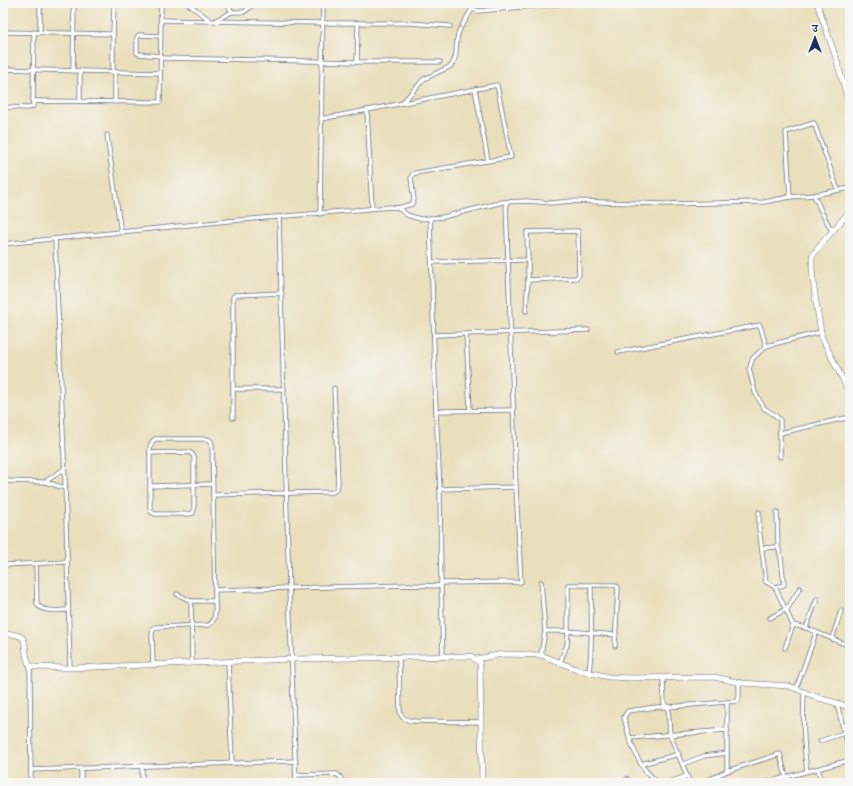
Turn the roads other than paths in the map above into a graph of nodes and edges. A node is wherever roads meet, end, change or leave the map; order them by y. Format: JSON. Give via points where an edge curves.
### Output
{"nodes":[{"id":1,"x":40,"y":3,"type":"edge"},
{"id":2,"x":74,"y":3,"type":"edge"},
{"id":3,"x":114,"y":3,"type":"edge"},
{"id":4,"x":161,"y":3,"type":"edge"},
{"id":5,"x":187,"y":3,"type":"edge"},
{"id":6,"x":222,"y":3,"type":"edge"},
{"id":7,"x":255,"y":3,"type":"edge"},
{"id":8,"x":323,"y":3,"type":"edge"},
{"id":9,"x":470,"y":3,"type":"edge"},
{"id":10,"x":516,"y":3,"type":"edge"},
{"id":11,"x":569,"y":3,"type":"edge"},
{"id":12,"x":817,"y":3,"type":"edge"},
{"id":13,"x":516,"y":8,"type":"junction"},
{"id":14,"x":472,"y":9,"type":"junction"},
{"id":15,"x":232,"y":12,"type":"junction"},
{"id":16,"x":161,"y":20,"type":"junction"},
{"id":17,"x":213,"y":21,"type":"junction"},
{"id":18,"x":322,"y":23,"type":"junction"},
{"id":19,"x":358,"y":23,"type":"junction"},
{"id":20,"x":450,"y":26,"type":"dead end"},
{"id":21,"x":3,"y":32,"type":"edge"},
{"id":22,"x":34,"y":32,"type":"junction"},
{"id":23,"x":40,"y":32,"type":"junction"},
{"id":24,"x":74,"y":32,"type":"junction"},
{"id":25,"x":113,"y":34,"type":"junction"},
{"id":26,"x":161,"y":36,"type":"junction"},
{"id":27,"x":161,"y":57,"type":"junction"},
{"id":28,"x":322,"y":62,"type":"junction"},
{"id":29,"x":357,"y":62,"type":"junction"},
{"id":30,"x":440,"y":62,"type":"dead end"},
{"id":31,"x":3,"y":69,"type":"edge"},
{"id":32,"x":33,"y":70,"type":"junction"},
{"id":33,"x":73,"y":71,"type":"junction"},
{"id":34,"x":80,"y":71,"type":"junction"},
{"id":35,"x":114,"y":72,"type":"junction"},
{"id":36,"x":160,"y":73,"type":"junction"},
{"id":37,"x":475,"y":89,"type":"junction"},
{"id":38,"x":33,"y":101,"type":"junction"},
{"id":39,"x":80,"y":101,"type":"junction"},
{"id":40,"x":115,"y":102,"type":"junction"},
{"id":41,"x":402,"y":103,"type":"junction"},
{"id":42,"x":3,"y":107,"type":"edge"},
{"id":43,"x":850,"y":107,"type":"edge"},
{"id":44,"x":367,"y":110,"type":"junction"},
{"id":45,"x":321,"y":119,"type":"junction"},
{"id":46,"x":107,"y":135,"type":"dead end"},
{"id":47,"x":488,"y":161,"type":"junction"},
{"id":48,"x":850,"y":188,"type":"edge"},
{"id":49,"x":838,"y":190,"type":"junction"},
{"id":50,"x":814,"y":194,"type":"junction"},
{"id":51,"x":790,"y":197,"type":"junction"},
{"id":52,"x":506,"y":202,"type":"junction"},
{"id":53,"x":372,"y":208,"type":"junction"},
{"id":54,"x":398,"y":208,"type":"junction"},
{"id":55,"x":850,"y":211,"type":"edge"},
{"id":56,"x":320,"y":214,"type":"junction"},
{"id":57,"x":280,"y":218,"type":"junction"},
{"id":58,"x":430,"y":218,"type":"junction"},
{"id":59,"x":832,"y":231,"type":"junction"},
{"id":60,"x":121,"y":233,"type":"junction"},
{"id":61,"x":55,"y":239,"type":"junction"},
{"id":62,"x":3,"y":244,"type":"edge"},
{"id":63,"x":508,"y":260,"type":"junction"},
{"id":64,"x":528,"y":260,"type":"junction"},
{"id":65,"x":432,"y":262,"type":"junction"},
{"id":66,"x":528,"y":280,"type":"junction"},
{"id":67,"x":282,"y":293,"type":"junction"},
{"id":68,"x":526,"y":311,"type":"dead end"},
{"id":69,"x":588,"y":330,"type":"dead end"},
{"id":70,"x":821,"y":332,"type":"junction"},
{"id":71,"x":510,"y":333,"type":"junction"},
{"id":72,"x":466,"y":334,"type":"junction"},
{"id":73,"x":434,"y":335,"type":"junction"},
{"id":74,"x":766,"y":346,"type":"junction"},
{"id":75,"x":618,"y":352,"type":"dead end"},
{"id":76,"x":284,"y":388,"type":"junction"},
{"id":77,"x":334,"y":388,"type":"dead end"},
{"id":78,"x":233,"y":389,"type":"junction"},
{"id":79,"x":850,"y":394,"type":"edge"},
{"id":80,"x":470,"y":410,"type":"junction"},
{"id":81,"x":512,"y":410,"type":"junction"},
{"id":82,"x":436,"y":411,"type":"junction"},
{"id":83,"x":850,"y":417,"type":"edge"},
{"id":84,"x":233,"y":418,"type":"dead end"},
{"id":85,"x":780,"y":433,"type":"junction"},
{"id":86,"x":150,"y":453,"type":"junction"},
{"id":87,"x":780,"y":458,"type":"dead end"},
{"id":88,"x":64,"y":469,"type":"junction"},
{"id":89,"x":3,"y":481,"type":"edge"},
{"id":90,"x":45,"y":482,"type":"junction"},
{"id":91,"x":212,"y":484,"type":"junction"},
{"id":92,"x":150,"y":486,"type":"junction"},
{"id":93,"x":195,"y":486,"type":"junction"},
{"id":94,"x":516,"y":487,"type":"junction"},
{"id":95,"x":65,"y":488,"type":"junction"},
{"id":96,"x":440,"y":489,"type":"junction"},
{"id":97,"x":287,"y":492,"type":"junction"},
{"id":98,"x":213,"y":495,"type":"junction"},
{"id":99,"x":759,"y":512,"type":"dead end"},
{"id":100,"x":778,"y":512,"type":"dead end"},
{"id":101,"x":778,"y":547,"type":"junction"},
{"id":102,"x":762,"y":548,"type":"junction"},
{"id":103,"x":67,"y":562,"type":"junction"},
{"id":104,"x":36,"y":564,"type":"junction"},
{"id":105,"x":3,"y":565,"type":"edge"},
{"id":106,"x":541,"y":582,"type":"dead end"},
{"id":107,"x":441,"y":585,"type":"junction"},
{"id":108,"x":591,"y":586,"type":"junction"},
{"id":109,"x":775,"y":587,"type":"junction"},
{"id":110,"x":800,"y":588,"type":"dead end"},
{"id":111,"x":289,"y":589,"type":"junction"},
{"id":112,"x":215,"y":590,"type":"junction"},
{"id":113,"x":177,"y":594,"type":"dead end"},
{"id":114,"x":817,"y":599,"type":"dead end"},
{"id":115,"x":191,"y":601,"type":"junction"},
{"id":116,"x":215,"y":601,"type":"junction"},
{"id":117,"x":68,"y":610,"type":"junction"},
{"id":118,"x":786,"y":610,"type":"junction"},
{"id":119,"x":841,"y":611,"type":"dead end"},
{"id":120,"x":770,"y":618,"type":"dead end"},
{"id":121,"x":793,"y":625,"type":"junction"},
{"id":122,"x":191,"y":626,"type":"junction"},
{"id":123,"x":806,"y":628,"type":"junction"},
{"id":124,"x":545,"y":631,"type":"junction"},
{"id":125,"x":568,"y":631,"type":"junction"},
{"id":126,"x":592,"y":633,"type":"junction"},
{"id":127,"x":816,"y":633,"type":"junction"},
{"id":128,"x":3,"y":634,"type":"edge"},
{"id":129,"x":616,"y":635,"type":"junction"},
{"id":130,"x":832,"y":639,"type":"junction"},
{"id":131,"x":615,"y":646,"type":"dead end"},
{"id":132,"x":850,"y":646,"type":"edge"},
{"id":133,"x":785,"y":648,"type":"dead end"},
{"id":134,"x":541,"y":655,"type":"junction"},
{"id":135,"x":399,"y":657,"type":"junction"},
{"id":136,"x":443,"y":657,"type":"junction"},
{"id":137,"x":476,"y":659,"type":"junction"},
{"id":138,"x":292,"y":660,"type":"junction"},
{"id":139,"x":228,"y":662,"type":"junction"},
{"id":140,"x":560,"y":662,"type":"junction"},
{"id":141,"x":192,"y":663,"type":"junction"},
{"id":142,"x":153,"y":664,"type":"junction"},
{"id":143,"x":30,"y":666,"type":"junction"},
{"id":144,"x":70,"y":668,"type":"junction"},
{"id":145,"x":589,"y":672,"type":"junction"},
{"id":146,"x":663,"y":678,"type":"junction"},
{"id":147,"x":739,"y":682,"type":"junction"},
{"id":148,"x":796,"y":689,"type":"junction"},
{"id":149,"x":804,"y":692,"type":"junction"},
{"id":150,"x":727,"y":702,"type":"junction"},
{"id":151,"x":837,"y":704,"type":"junction"},
{"id":152,"x":668,"y":707,"type":"junction"},
{"id":153,"x":850,"y":708,"type":"edge"},
{"id":154,"x":481,"y":722,"type":"junction"},
{"id":155,"x":727,"y":730,"type":"junction"},
{"id":156,"x":844,"y":733,"type":"junction"},
{"id":157,"x":670,"y":735,"type":"junction"},
{"id":158,"x":629,"y":738,"type":"junction"},
{"id":159,"x":820,"y":741,"type":"dead end"},
{"id":160,"x":727,"y":753,"type":"junction"},
{"id":161,"x":679,"y":754,"type":"junction"},
{"id":162,"x":850,"y":755,"type":"edge"},
{"id":163,"x":850,"y":760,"type":"edge"},
{"id":164,"x":296,"y":761,"type":"junction"},
{"id":165,"x":232,"y":763,"type":"junction"},
{"id":166,"x":641,"y":764,"type":"junction"},
{"id":167,"x":683,"y":764,"type":"junction"},
{"id":168,"x":142,"y":766,"type":"junction"},
{"id":169,"x":81,"y":768,"type":"junction"},
{"id":170,"x":818,"y":769,"type":"junction"},
{"id":171,"x":31,"y":770,"type":"junction"},
{"id":172,"x":727,"y":772,"type":"junction"},
{"id":173,"x":807,"y":772,"type":"junction"},
{"id":174,"x":296,"y":775,"type":"junction"},
{"id":175,"x":687,"y":776,"type":"junction"},
{"id":176,"x":786,"y":777,"type":"junction"},
{"id":177,"x":627,"y":779,"type":"dead end"},
{"id":178,"x":31,"y":783,"type":"edge"},
{"id":179,"x":81,"y":783,"type":"edge"},
{"id":180,"x":142,"y":783,"type":"edge"},
{"id":181,"x":296,"y":783,"type":"edge"},
{"id":182,"x":341,"y":783,"type":"edge"},
{"id":183,"x":482,"y":783,"type":"edge"},
{"id":184,"x":630,"y":783,"type":"edge"},
{"id":185,"x":658,"y":783,"type":"edge"},
{"id":186,"x":666,"y":783,"type":"edge"},
{"id":187,"x":690,"y":783,"type":"edge"},
{"id":188,"x":702,"y":783,"type":"edge"},
{"id":189,"x":764,"y":783,"type":"edge"},
{"id":190,"x":822,"y":783,"type":"edge"}],
"edges":[{"from":1,"to":23,"type":"street"},
{"from":2,"to":24,"type":"street"},
{"from":3,"to":25,"type":"street"},
{"from":4,"to":16,"type":"street"},
{"from":5,"to":17,"type":"street"},
{"from":6,"to":15,"type":"street","via":[[227,4]]},
{"from":7,"to":15,"type":"street","via":[[244,12]]},
{"from":8,"to":18,"type":"street"},
{"from":9,"to":14,"type":"street"},
{"from":10,"to":13,"type":"street"},
{"from":11,"to":13,"type":"street"},
{"from":12,"to":43,"type":"street"},
{"from":13,"to":14,"type":"street","via":[[478,11]]},
{"from":14,"to":41,"type":"street","via":[[456,38],[454,62],[451,66],[424,79]]},
{"from":15,"to":17,"type":"street"},
{"from":16,"to":17,"type":"street"},
{"from":16,"to":26,"type":"street"},
{"from":17,"to":18,"type":"street"},
{"from":18,"to":19,"type":"street"},
{"from":18,"to":28,"type":"street"},
{"from":19,"to":20,"type":"street"},
{"from":19,"to":29,"type":"street"},
{"from":21,"to":22,"type":"street"},
{"from":22,"to":23,"type":"street"},
{"from":22,"to":32,"type":"street"},
{"from":23,"to":24,"type":"street"},
{"from":24,"to":25,"type":"street"},
{"from":24,"to":33,"type":"street"},
{"from":25,"to":35,"type":"street"},
{"from":26,"to":27,"type":"street"},
{"from":26,"to":27,"type":"street","via":[[136,36],[137,53]]},
{"from":27,"to":28,"type":"street"},
{"from":27,"to":36,"type":"street"},
{"from":28,"to":29,"type":"street"},
{"from":28,"to":45,"type":"street"},
{"from":29,"to":30,"type":"street"},
{"from":31,"to":32,"type":"street"},
{"from":32,"to":33,"type":"street"},
{"from":32,"to":38,"type":"street"},
{"from":33,"to":34,"type":"street"},
{"from":34,"to":35,"type":"street"},
{"from":34,"to":39,"type":"street"},
{"from":35,"to":36,"type":"street"},
{"from":35,"to":40,"type":"street"},
{"from":36,"to":40,"type":"street","via":[[160,102]]},
{"from":37,"to":41,"type":"street"},
{"from":37,"to":47,"type":"street"},
{"from":37,"to":47,"type":"street","via":[[497,85],[511,157]]},
{"from":38,"to":39,"type":"street"},
{"from":38,"to":42,"type":"street","via":[[33,106],[29,108]]},
{"from":39,"to":40,"type":"street"},
{"from":41,"to":44,"type":"street"},
{"from":44,"to":45,"type":"street"},
{"from":44,"to":53,"type":"street"},
{"from":45,"to":56,"type":"street"},
{"from":46,"to":60,"type":"street"},
{"from":47,"to":54,"type":"street","via":[[415,173],[411,178],[414,200],[412,204]]},
{"from":48,"to":49,"type":"street"},
{"from":49,"to":50,"type":"street"},
{"from":49,"to":51,"type":"street","via":[[814,123],[786,132]]},
{"from":50,"to":51,"type":"street"},
{"from":50,"to":59,"type":"street"},
{"from":51,"to":52,"type":"street","via":[[764,202],[665,204]]},
{"from":52,"to":58,"type":"street"},
{"from":52,"to":63,"type":"street"},
{"from":53,"to":54,"type":"street"},
{"from":53,"to":56,"type":"street"},
{"from":54,"to":58,"type":"street","via":[[413,218]]},
{"from":55,"to":59,"type":"street"},
{"from":56,"to":57,"type":"street"},
{"from":57,"to":60,"type":"street"},
{"from":57,"to":67,"type":"street"},
{"from":58,"to":65,"type":"street"},
{"from":59,"to":70,"type":"street","via":[[812,256]]},
{"from":60,"to":61,"type":"street"},
{"from":61,"to":62,"type":"street"},
{"from":61,"to":88,"type":"street"},
{"from":63,"to":64,"type":"street"},
{"from":63,"to":65,"type":"street"},
{"from":63,"to":71,"type":"street"},
{"from":64,"to":66,"type":"street"},
{"from":64,"to":66,"type":"street","via":[[528,232],[578,230],[579,275],[576,278]]},
{"from":65,"to":73,"type":"street"},
{"from":66,"to":68,"type":"street"},
{"from":67,"to":76,"type":"street"},
{"from":67,"to":78,"type":"street","via":[[233,297]]},
{"from":69,"to":71,"type":"street"},
{"from":70,"to":74,"type":"street"},
{"from":70,"to":79,"type":"street"},
{"from":71,"to":72,"type":"street"},
{"from":71,"to":81,"type":"street"},
{"from":72,"to":73,"type":"street"},
{"from":72,"to":80,"type":"street"},
{"from":73,"to":82,"type":"street"},
{"from":74,"to":75,"type":"street","via":[[760,325]]},
{"from":74,"to":85,"type":"street","via":[[753,358],[750,374],[764,408],[780,420]]},
{"from":76,"to":78,"type":"street"},
{"from":76,"to":97,"type":"street"},
{"from":77,"to":97,"type":"street","via":[[338,487],[333,492]]},
{"from":78,"to":84,"type":"street"},
{"from":80,"to":81,"type":"street"},
{"from":80,"to":82,"type":"street"},
{"from":81,"to":94,"type":"street"},
{"from":82,"to":96,"type":"street"},
{"from":83,"to":85,"type":"street"},
{"from":85,"to":87,"type":"street"},
{"from":86,"to":91,"type":"street","via":[[151,444],[155,439],[210,440]]},
{"from":86,"to":92,"type":"street"},
{"from":86,"to":93,"type":"street","via":[[191,453],[194,457]]},
{"from":88,"to":90,"type":"street"},
{"from":88,"to":95,"type":"street"},
{"from":89,"to":90,"type":"street"},
{"from":90,"to":95,"type":"street"},
{"from":91,"to":93,"type":"street"},
{"from":91,"to":98,"type":"street"},
{"from":92,"to":93,"type":"street"},
{"from":92,"to":93,"type":"street","via":[[151,512],[154,514],[193,513]]},
{"from":94,"to":96,"type":"street"},
{"from":94,"to":107,"type":"street","via":[[521,582]]},
{"from":95,"to":103,"type":"street"},
{"from":96,"to":107,"type":"street"},
{"from":97,"to":98,"type":"street"},
{"from":97,"to":111,"type":"street"},
{"from":98,"to":112,"type":"street"},
{"from":99,"to":102,"type":"street"},
{"from":100,"to":101,"type":"street"},
{"from":101,"to":102,"type":"street"},
{"from":101,"to":109,"type":"street","via":[[784,585]]},
{"from":102,"to":109,"type":"street","via":[[766,582]]},
{"from":103,"to":104,"type":"street"},
{"from":103,"to":117,"type":"street"},
{"from":104,"to":105,"type":"street"},
{"from":104,"to":117,"type":"street","via":[[39,608]]},
{"from":106,"to":124,"type":"street"},
{"from":107,"to":111,"type":"street"},
{"from":107,"to":136,"type":"street"},
{"from":108,"to":125,"type":"street","via":[[568,585]]},
{"from":108,"to":126,"type":"street"},
{"from":108,"to":129,"type":"street","via":[[618,587]]},
{"from":109,"to":118,"type":"street"},
{"from":110,"to":118,"type":"street"},
{"from":111,"to":112,"type":"street"},
{"from":111,"to":138,"type":"street"},
{"from":112,"to":116,"type":"street"},
{"from":113,"to":115,"type":"street"},
{"from":114,"to":123,"type":"street"},
{"from":115,"to":116,"type":"street"},
{"from":115,"to":122,"type":"street"},
{"from":116,"to":122,"type":"street","via":[[214,622],[209,625]]},
{"from":117,"to":144,"type":"street"},
{"from":118,"to":120,"type":"street"},
{"from":118,"to":121,"type":"street"},
{"from":119,"to":130,"type":"street"},
{"from":121,"to":123,"type":"street"},
{"from":121,"to":133,"type":"street"},
{"from":122,"to":141,"type":"street"},
{"from":122,"to":142,"type":"street","via":[[153,628]]},
{"from":123,"to":127,"type":"street"},
{"from":124,"to":125,"type":"street"},
{"from":124,"to":134,"type":"street"},
{"from":125,"to":126,"type":"street"},
{"from":125,"to":140,"type":"street"},
{"from":126,"to":129,"type":"street"},
{"from":126,"to":145,"type":"street"},
{"from":127,"to":130,"type":"street"},
{"from":127,"to":148,"type":"street"},
{"from":128,"to":143,"type":"street","via":[[21,635]]},
{"from":129,"to":131,"type":"street"},
{"from":130,"to":132,"type":"street"},
{"from":134,"to":137,"type":"street","via":[[503,654]]},
{"from":134,"to":140,"type":"street"},
{"from":135,"to":136,"type":"street"},
{"from":135,"to":138,"type":"street"},
{"from":135,"to":154,"type":"street","via":[[402,717],[413,721]]},
{"from":136,"to":137,"type":"street","via":[[471,656]]},
{"from":137,"to":154,"type":"street","via":[[480,663]]},
{"from":138,"to":139,"type":"street"},
{"from":138,"to":164,"type":"street"},
{"from":139,"to":141,"type":"street"},
{"from":139,"to":165,"type":"street"},
{"from":140,"to":145,"type":"street"},
{"from":141,"to":142,"type":"street"},
{"from":142,"to":144,"type":"street"},
{"from":143,"to":144,"type":"street"},
{"from":143,"to":171,"type":"street"},
{"from":145,"to":146,"type":"street","via":[[609,677]]},
{"from":146,"to":147,"type":"street","via":[[714,678]]},
{"from":146,"to":152,"type":"street","via":[[664,704]]},
{"from":147,"to":148,"type":"street","via":[[789,686]]},
{"from":147,"to":150,"type":"street","via":[[738,701]]},
{"from":148,"to":149,"type":"street"},
{"from":149,"to":151,"type":"street"},
{"from":149,"to":173,"type":"street","via":[[804,754]]},
{"from":150,"to":152,"type":"street"},
{"from":150,"to":155,"type":"street"},
{"from":151,"to":153,"type":"street"},
{"from":151,"to":156,"type":"street"},
{"from":152,"to":157,"type":"street"},
{"from":152,"to":158,"type":"street","via":[[628,711],[624,717]]},
{"from":154,"to":183,"type":"street"},
{"from":155,"to":157,"type":"street"},
{"from":155,"to":160,"type":"street"},
{"from":156,"to":159,"type":"street"},
{"from":156,"to":162,"type":"street"},
{"from":157,"to":158,"type":"street"},
{"from":157,"to":161,"type":"street"},
{"from":158,"to":166,"type":"street"},
{"from":160,"to":167,"type":"street","via":[[704,756]]},
{"from":160,"to":172,"type":"street"},
{"from":161,"to":166,"type":"street"},
{"from":161,"to":167,"type":"street"},
{"from":163,"to":170,"type":"street"},
{"from":164,"to":165,"type":"street"},
{"from":164,"to":174,"type":"street"},
{"from":165,"to":168,"type":"street"},
{"from":166,"to":185,"type":"street"},
{"from":167,"to":175,"type":"street"},
{"from":168,"to":169,"type":"street"},
{"from":168,"to":180,"type":"street"},
{"from":169,"to":171,"type":"street"},
{"from":169,"to":179,"type":"street"},
{"from":170,"to":173,"type":"street"},
{"from":170,"to":190,"type":"street"},
{"from":171,"to":178,"type":"street"},
{"from":172,"to":176,"type":"street","via":[[780,754]]},
{"from":172,"to":188,"type":"street"},
{"from":173,"to":176,"type":"street"},
{"from":174,"to":181,"type":"street"},
{"from":174,"to":182,"type":"street","via":[[337,774],[341,778]]},
{"from":175,"to":186,"type":"street"},
{"from":175,"to":187,"type":"street"},
{"from":176,"to":189,"type":"street"},
{"from":177,"to":184,"type":"street"}]}
